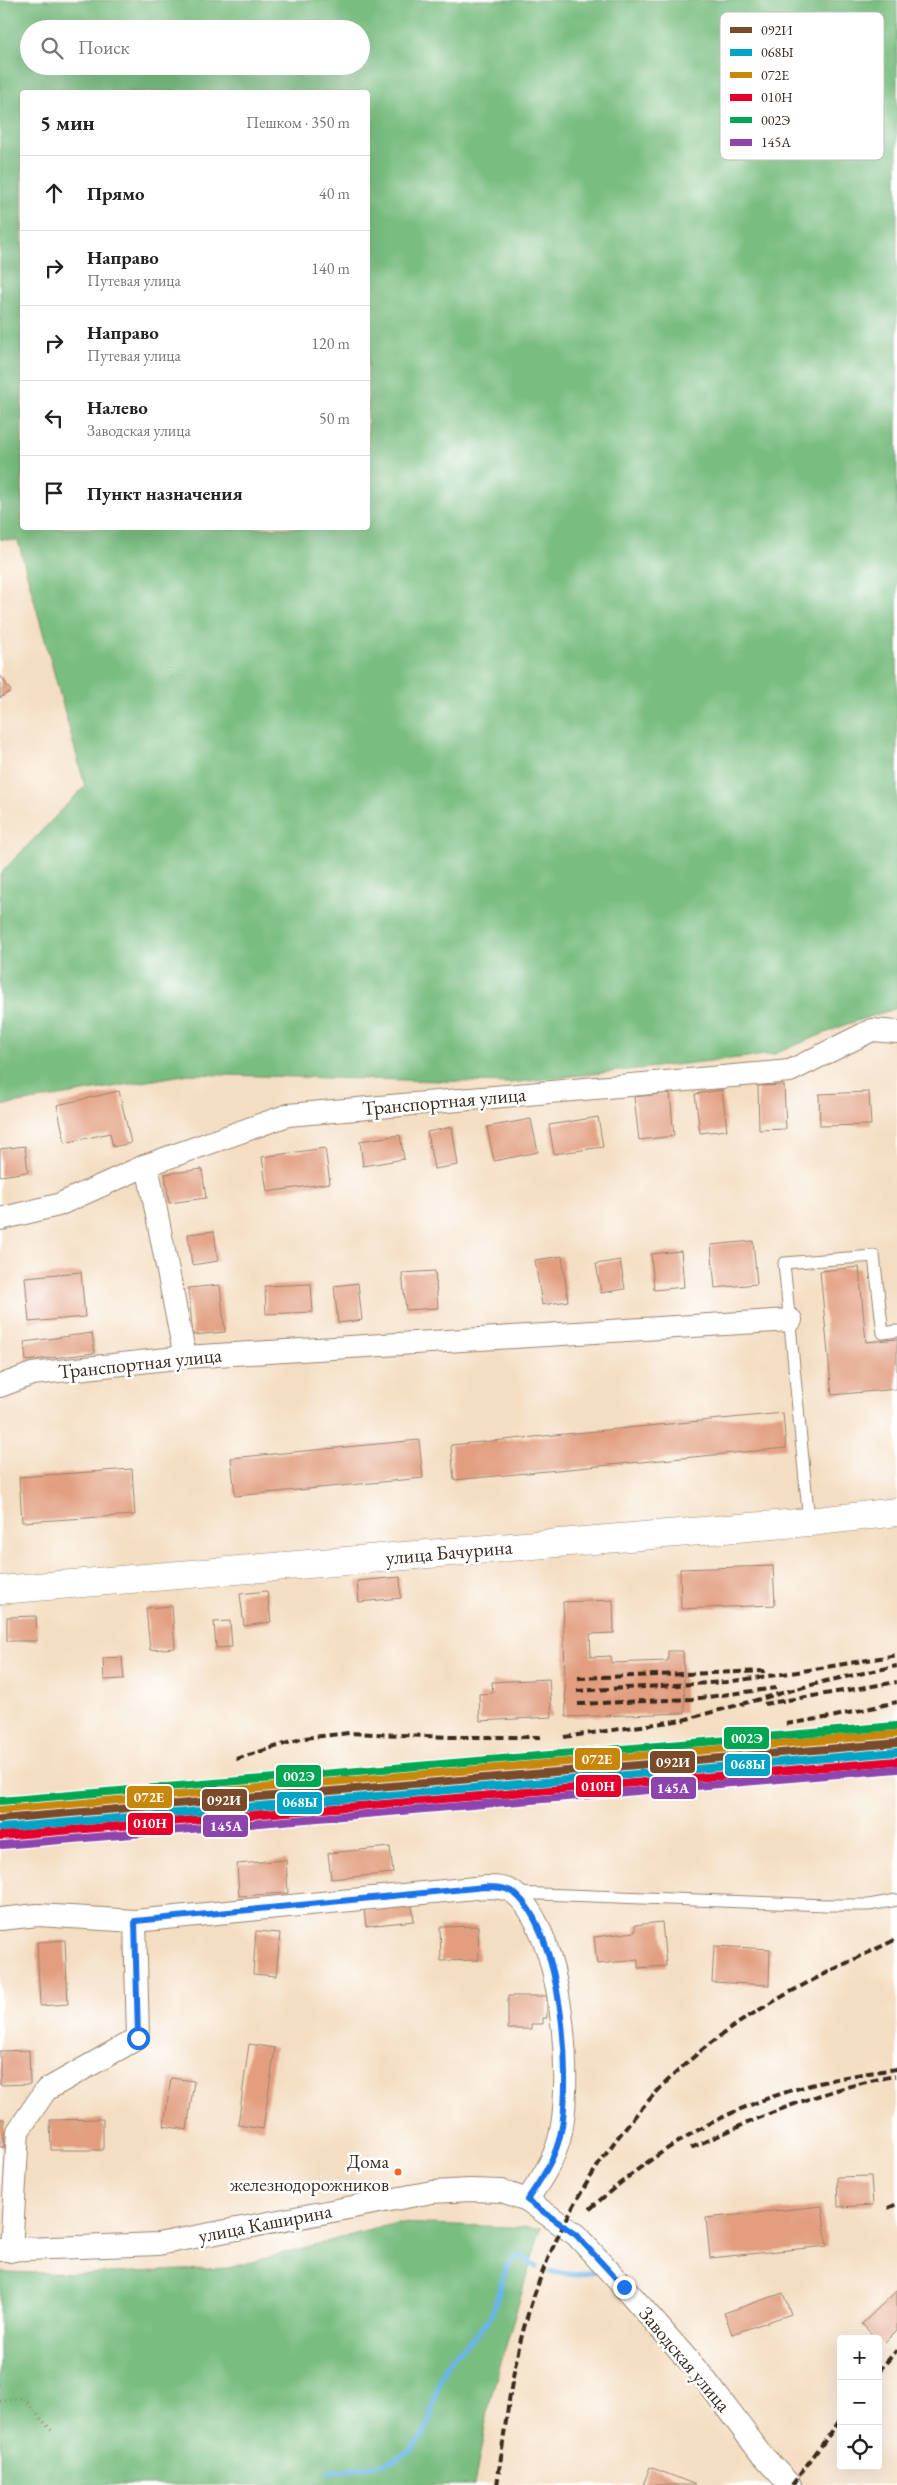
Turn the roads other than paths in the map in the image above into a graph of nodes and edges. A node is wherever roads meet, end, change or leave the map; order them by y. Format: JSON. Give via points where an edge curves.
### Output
{"nodes":[{"id":1,"x":897,"y":1032,"type":"edge"},
{"id":2,"x":147,"y":1165,"type":"junction"},
{"id":3,"x":0,"y":1219,"type":"edge"},
{"id":4,"x":790,"y":1320,"type":"junction"},
{"id":5,"x":897,"y":1331,"type":"edge"},
{"id":6,"x":186,"y":1356,"type":"junction"},
{"id":7,"x":0,"y":1386,"type":"edge"},
{"id":8,"x":897,"y":1512,"type":"edge"},
{"id":9,"x":809,"y":1522,"type":"junction"},
{"id":10,"x":0,"y":1590,"type":"edge"},
{"id":11,"x":514,"y":1893,"type":"junction"},
{"id":12,"x":553,"y":1894,"type":"junction"},
{"id":13,"x":897,"y":1900,"type":"edge"},
{"id":14,"x":0,"y":1919,"type":"edge"},
{"id":15,"x":135,"y":1921,"type":"junction"},
{"id":16,"x":535,"y":1922,"type":"junction"},
{"id":17,"x":527,"y":2200,"type":"junction"},
{"id":18,"x":6,"y":2250,"type":"edge"},
{"id":19,"x":790,"y":2485,"type":"edge"}],
"edges":[{"from":1,"to":2,"type":"street","name":"Транспортная улица","via":[[872,1030],[790,1071],[288,1115]]},
{"from":2,"to":3,"type":"street","name":"Транспортная улица","via":[[58,1205]]},
{"from":2,"to":6,"type":"street"},
{"from":4,"to":5,"type":"lane","via":[[784,1263],[874,1256],[883,1333]]},
{"from":4,"to":6,"type":"street","name":"Транспортная улица"},
{"from":4,"to":9,"type":"lane"},
{"from":6,"to":7,"type":"street","name":"Транспортная улица","via":[[32,1374]]},
{"from":8,"to":9,"type":"street","name":"улица Бачурина"},
{"from":9,"to":10,"type":"street","name":"улица Бачурина"},
{"from":11,"to":12,"type":"lane"},
{"from":11,"to":15,"type":"street","via":[[499,1887],[485,1887]]},
{"from":11,"to":16,"type":"street"},
{"from":12,"to":13,"type":"lane","via":[[825,1905],[868,1905]]},
{"from":12,"to":16,"type":"lane","via":[[542,1904]]},
{"from":14,"to":15,"type":"street","via":[[38,1915]]},
{"from":15,"to":18,"type":"street","via":[[138,2038],[46,2090],[18,2131]]},
{"from":16,"to":17,"type":"street","via":[[558,1990],[564,2072],[560,2138],[554,2156]]},
{"from":17,"to":18,"type":"street","name":"улица Каширина","via":[[502,2191],[432,2192],[158,2244]]},
{"from":17,"to":19,"type":"street","name":"Заводская улица","via":[[576,2235],[624,2287],[704,2378],[762,2455]]}]}
